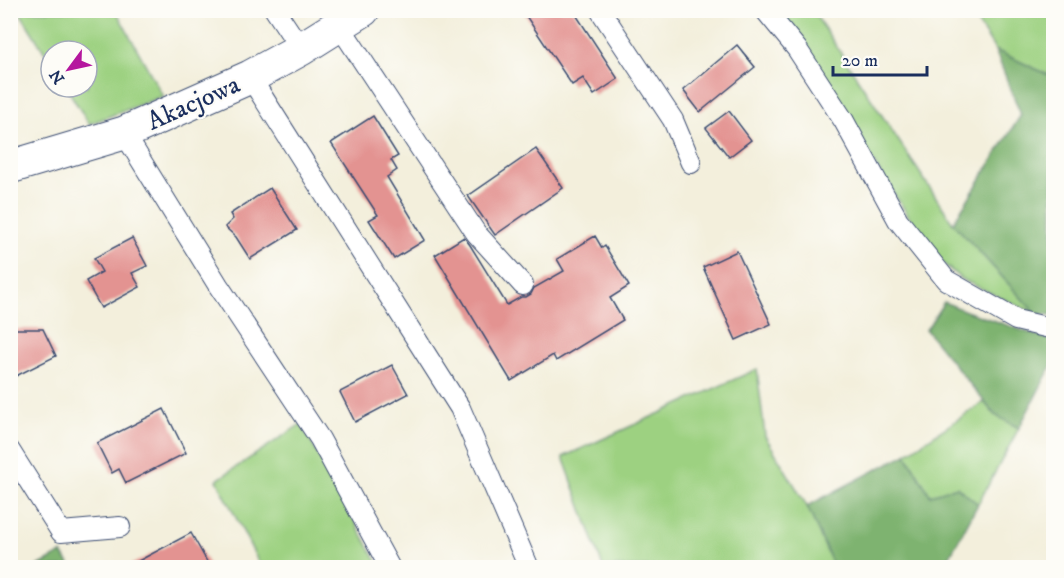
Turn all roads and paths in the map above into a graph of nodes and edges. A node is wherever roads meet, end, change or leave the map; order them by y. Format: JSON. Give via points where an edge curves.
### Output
{"nodes":[{"id":1,"x":275,"y":10,"type":"edge"},
{"id":2,"x":600,"y":10,"type":"edge"},
{"id":3,"x":765,"y":10,"type":"edge"},
{"id":4,"x":351,"y":18,"type":"edge"},
{"id":5,"x":301,"y":49,"type":"junction"},
{"id":6,"x":250,"y":77,"type":"junction"},
{"id":7,"x":124,"y":133,"type":"junction"},
{"id":8,"x":691,"y":164,"type":"dead end"},
{"id":9,"x":10,"y":167,"type":"edge"},
{"id":10,"x":523,"y":285,"type":"dead end"},
{"id":11,"x":1053,"y":328,"type":"edge"},
{"id":12,"x":10,"y":451,"type":"edge"},
{"id":13,"x":120,"y":527,"type":"dead end"},
{"id":14,"x":390,"y":567,"type":"edge"},
{"id":15,"x":529,"y":567,"type":"edge"}],
"edges":[{"from":1,"to":5,"type":"lane"},
{"from":2,"to":8,"type":"lane","via":[[674,120]]},
{"from":3,"to":11,"type":"lane","via":[[797,49],[844,122],[898,220],[946,280],[1016,320]]},
{"from":4,"to":5,"type":"street","name":"Akacjowa"},
{"from":4,"to":10,"type":"lane","via":[[476,233]]},
{"from":5,"to":6,"type":"street","name":"Akacjowa"},
{"from":6,"to":7,"type":"street","name":"Akacjowa"},
{"from":6,"to":15,"type":"lane","via":[[460,408]]},
{"from":7,"to":9,"type":"street","name":"Akacjowa"},
{"from":7,"to":14,"type":"lane","via":[[320,440]]},
{"from":12,"to":13,"type":"lane","via":[[61,532]]}]}
